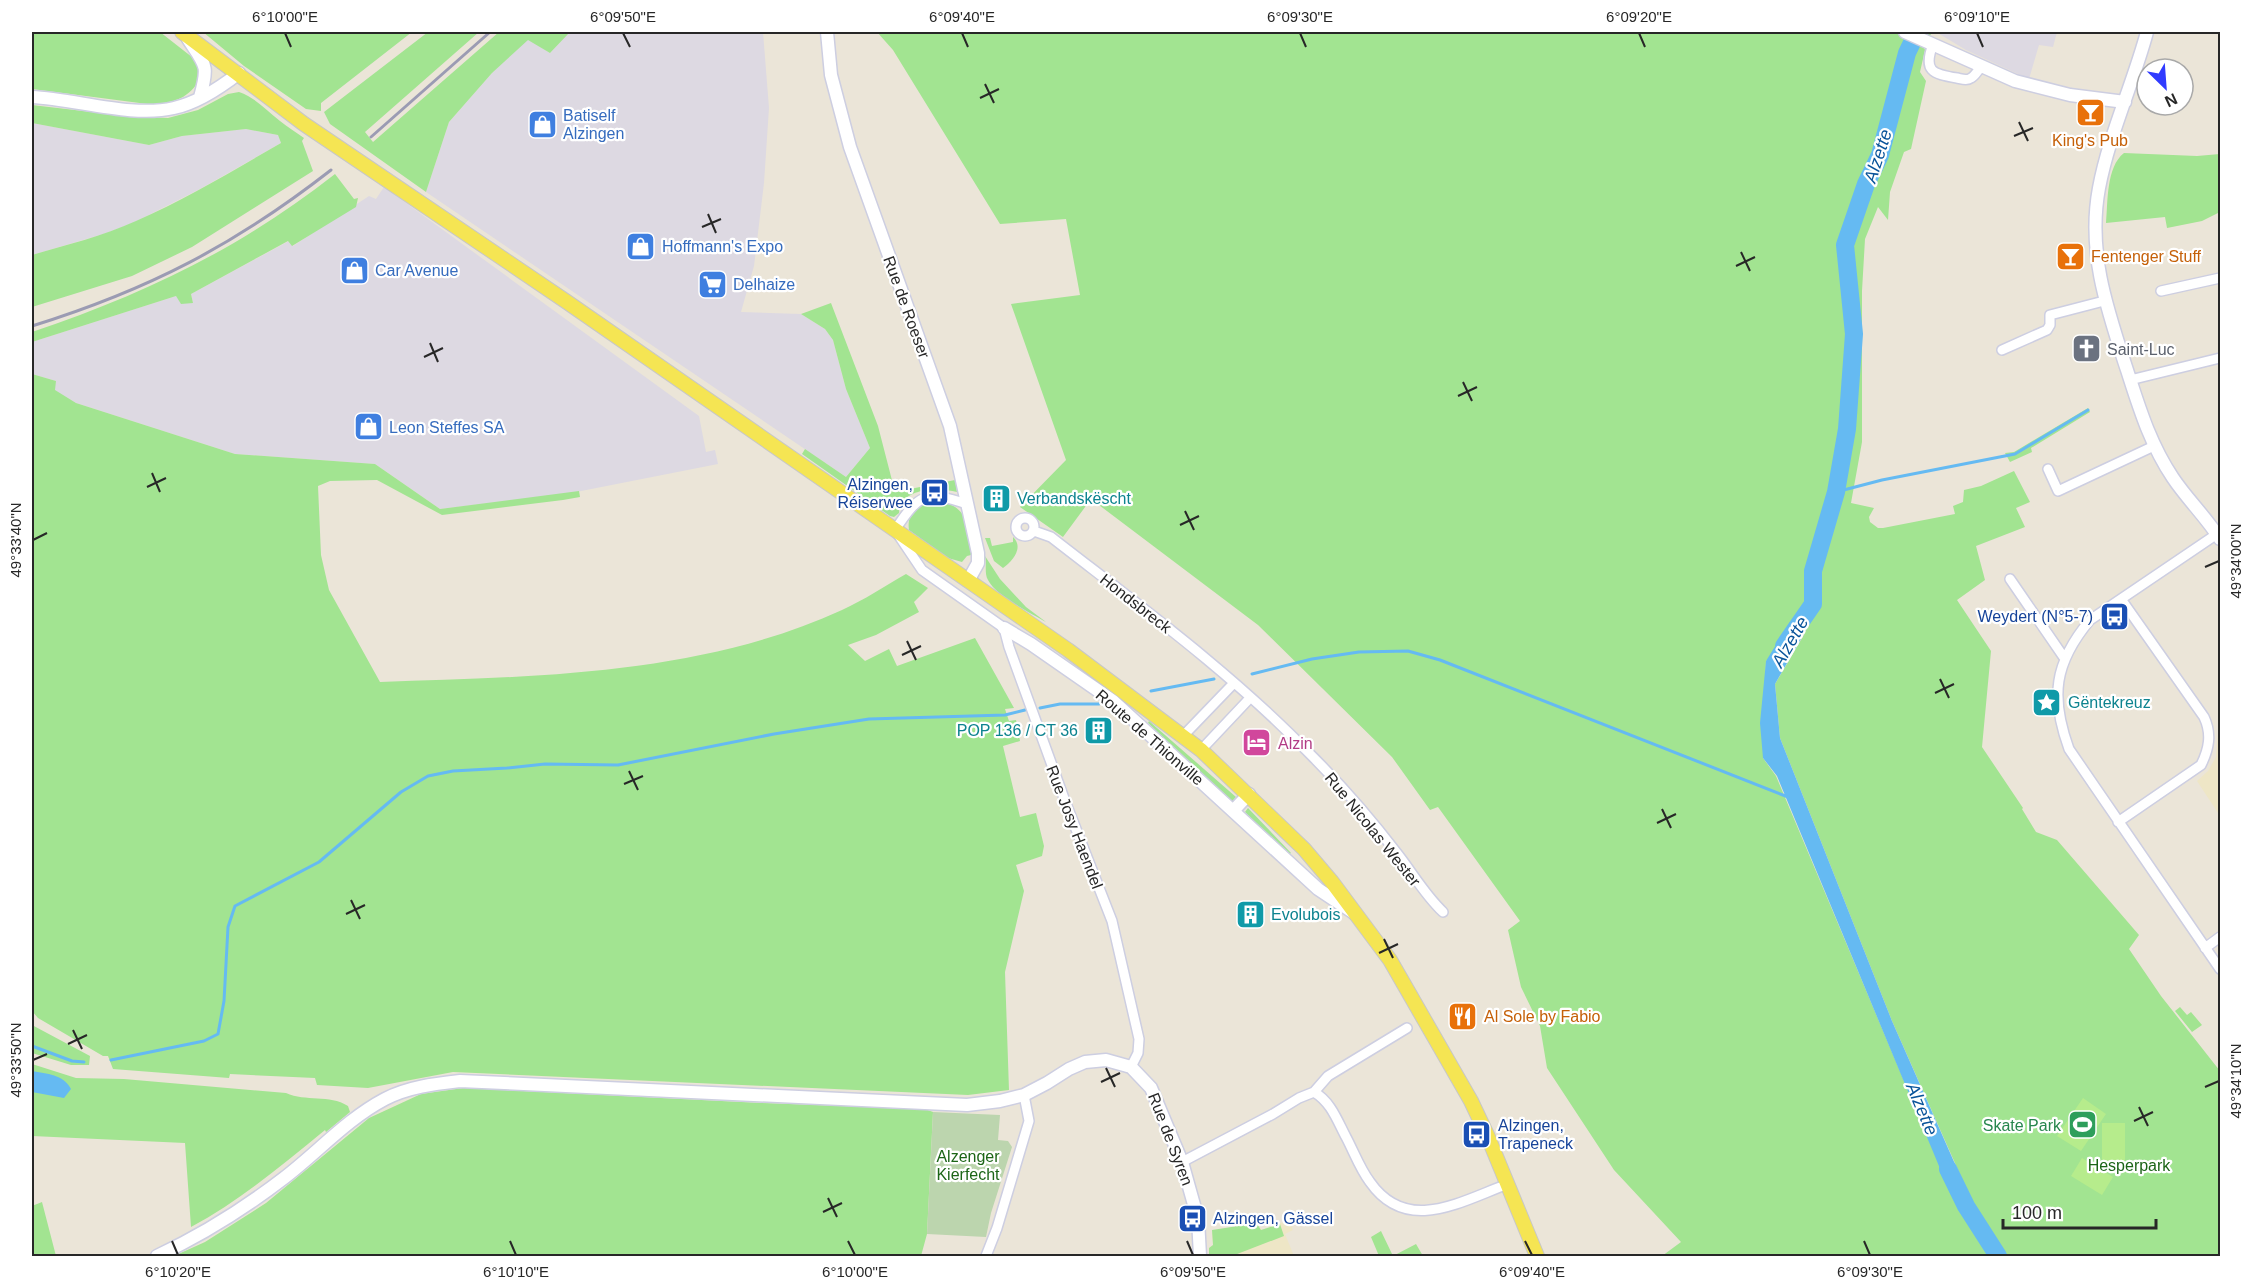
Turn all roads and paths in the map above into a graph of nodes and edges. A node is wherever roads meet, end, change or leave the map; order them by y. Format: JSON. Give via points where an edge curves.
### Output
{"nodes":[{"id":1,"x":183,"y":32,"type":"edge"},
{"id":2,"x":827,"y":32,"type":"edge"},
{"id":3,"x":1905,"y":32,"type":"edge"},
{"id":4,"x":2147,"y":32,"type":"edge"},
{"id":5,"x":1931,"y":43,"type":"junction"},
{"id":6,"x":1981,"y":67,"type":"junction"},
{"id":7,"x":239,"y":73,"type":"junction"},
{"id":8,"x":32,"y":97,"type":"edge"},
{"id":9,"x":200,"y":98,"type":"junction"},
{"id":10,"x":2125,"y":102,"type":"junction"},
{"id":11,"x":2220,"y":278,"type":"edge"},
{"id":12,"x":2161,"y":291,"type":"dead end"},
{"id":13,"x":2104,"y":301,"type":"junction"},
{"id":14,"x":2002,"y":350,"type":"dead end"},
{"id":15,"x":2220,"y":358,"type":"edge"},
{"id":16,"x":2130,"y":380,"type":"junction"},
{"id":17,"x":2154,"y":446,"type":"junction"},
{"id":18,"x":2048,"y":469,"type":"dead end"},
{"id":19,"x":967,"y":504,"type":"junction"},
{"id":20,"x":895,"y":530,"type":"junction"},
{"id":21,"x":1034,"y":531,"type":"dead end"},
{"id":22,"x":2219,"y":536,"type":"edge"},
{"id":23,"x":2010,"y":579,"type":"dead end"},
{"id":24,"x":968,"y":581,"type":"junction"},
{"id":25,"x":2121,"y":598,"type":"junction"},
{"id":26,"x":1005,"y":628,"type":"junction"},
{"id":27,"x":2065,"y":659,"type":"junction"},
{"id":28,"x":1238,"y":686,"type":"junction"},
{"id":29,"x":1250,"y":698,"type":"junction"},
{"id":30,"x":1183,"y":736,"type":"junction"},
{"id":31,"x":1201,"y":750,"type":"junction"},
{"id":32,"x":1249,"y":794,"type":"junction"},
{"id":33,"x":1233,"y":811,"type":"junction"},
{"id":34,"x":2118,"y":822,"type":"junction"},
{"id":35,"x":1443,"y":912,"type":"dead end"},
{"id":36,"x":1357,"y":915,"type":"junction"},
{"id":37,"x":2220,"y":937,"type":"edge"},
{"id":38,"x":2205,"y":948,"type":"junction"},
{"id":39,"x":2220,"y":969,"type":"edge"},
{"id":40,"x":1407,"y":1028,"type":"dead end"},
{"id":41,"x":1131,"y":1067,"type":"junction"},
{"id":42,"x":1314,"y":1092,"type":"junction"},
{"id":43,"x":1024,"y":1095,"type":"junction"},
{"id":44,"x":1182,"y":1161,"type":"junction"},
{"id":45,"x":1508,"y":1184,"type":"junction"},
{"id":46,"x":157,"y":1257,"type":"edge"},
{"id":47,"x":986,"y":1257,"type":"edge"},
{"id":48,"x":1200,"y":1257,"type":"edge"},
{"id":49,"x":1537,"y":1257,"type":"edge"}],
"edges":[{"from":1,"to":7,"type":"main road"},
{"from":1,"to":9,"type":"main road","via":[[207,72]]},
{"from":2,"to":19,"type":"main road","name":"Rue de Roeser","via":[[831,75],[850,147],[950,426]]},
{"from":3,"to":5,"type":"main road"},
{"from":4,"to":10,"type":"main road"},
{"from":5,"to":6,"type":"main road"},
{"from":5,"to":6,"type":"street","via":[[1929,67],[1937,75],[1966,80]]},
{"from":6,"to":10,"type":"main road","via":[[2045,90]]},
{"from":7,"to":9,"type":"main road"},
{"from":7,"to":20,"type":"main road","via":[[304,124]]},
{"from":8,"to":9,"type":"main road","via":[[153,111],[176,108]]},
{"from":10,"to":13,"type":"main road","via":[[2104,163],[2095,220],[2097,267]]},
{"from":11,"to":12,"type":"street"},
{"from":13,"to":14,"type":"street","via":[[2049,315],[2047,330]]},
{"from":13,"to":16,"type":"main road"},
{"from":15,"to":16,"type":"street"},
{"from":16,"to":17,"type":"main road"},
{"from":17,"to":18,"type":"street","via":[[2058,491]]},
{"from":17,"to":22,"type":"main road","via":[[2173,478]]},
{"from":19,"to":20,"type":"street","via":[[944,496],[923,498],[914,503]]},
{"from":19,"to":24,"type":"main road","name":"Rue de Roeser","via":[[978,553],[978,563]]},
{"from":20,"to":24,"type":"main road"},
{"from":20,"to":26,"type":"street","via":[[922,570]]},
{"from":21,"to":28,"type":"street","name":"Hondsbreck","via":[[1052,537]]},
{"from":22,"to":25,"type":"street"},
{"from":23,"to":27,"type":"street"},
{"from":24,"to":30,"type":"main road"},
{"from":25,"to":27,"type":"street","via":[[2090,620]]},
{"from":25,"to":34,"type":"street","via":[[2204,717],[2209,742],[2201,765]]},
{"from":26,"to":33,"type":"main road","name":"Route de Thionville","via":[[1113,701]]},
{"from":26,"to":41,"type":"street","name":"Rue Josy Haendel","via":[[1120,950],[1139,1039]]},
{"from":27,"to":34,"type":"street","via":[[2057,702],[2060,723],[2069,749]]},
{"from":28,"to":29,"type":"street","name":"Rue Nicolas Wester"},
{"from":28,"to":30,"type":"street"},
{"from":29,"to":31,"type":"street"},
{"from":29,"to":35,"type":"street","name":"Rue Nicolas Wester","via":[[1311,754],[1351,798]]},
{"from":30,"to":31,"type":"main road"},
{"from":31,"to":32,"type":"main road"},
{"from":32,"to":33,"type":"main road"},
{"from":32,"to":36,"type":"main road","via":[[1304,849]]},
{"from":33,"to":36,"type":"main road","name":"Route de Thionville","via":[[1318,889]]},
{"from":34,"to":38,"type":"street"},
{"from":36,"to":45,"type":"main road","via":[[1408,989],[1456,1072]]},
{"from":37,"to":38,"type":"street"},
{"from":38,"to":39,"type":"street"},
{"from":40,"to":42,"type":"street","via":[[1328,1076]]},
{"from":41,"to":43,"type":"main road","via":[[1106,1060],[1085,1062]]},
{"from":41,"to":44,"type":"main road","name":"Rue de Syren","via":[[1151,1088]]},
{"from":42,"to":44,"type":"street"},
{"from":42,"to":45,"type":"street","via":[[1329,1104],[1370,1182],[1400,1208],[1436,1210]]},
{"from":43,"to":46,"type":"main road","via":[[967,1104],[460,1082],[412,1088],[386,1098],[358,1116],[251,1203]]},
{"from":43,"to":47,"type":"street","via":[[1029,1121]]},
{"from":44,"to":48,"type":"main road","name":"Rue de Syren","via":[[1198,1219]]},
{"from":45,"to":49,"type":"main road"}]}
